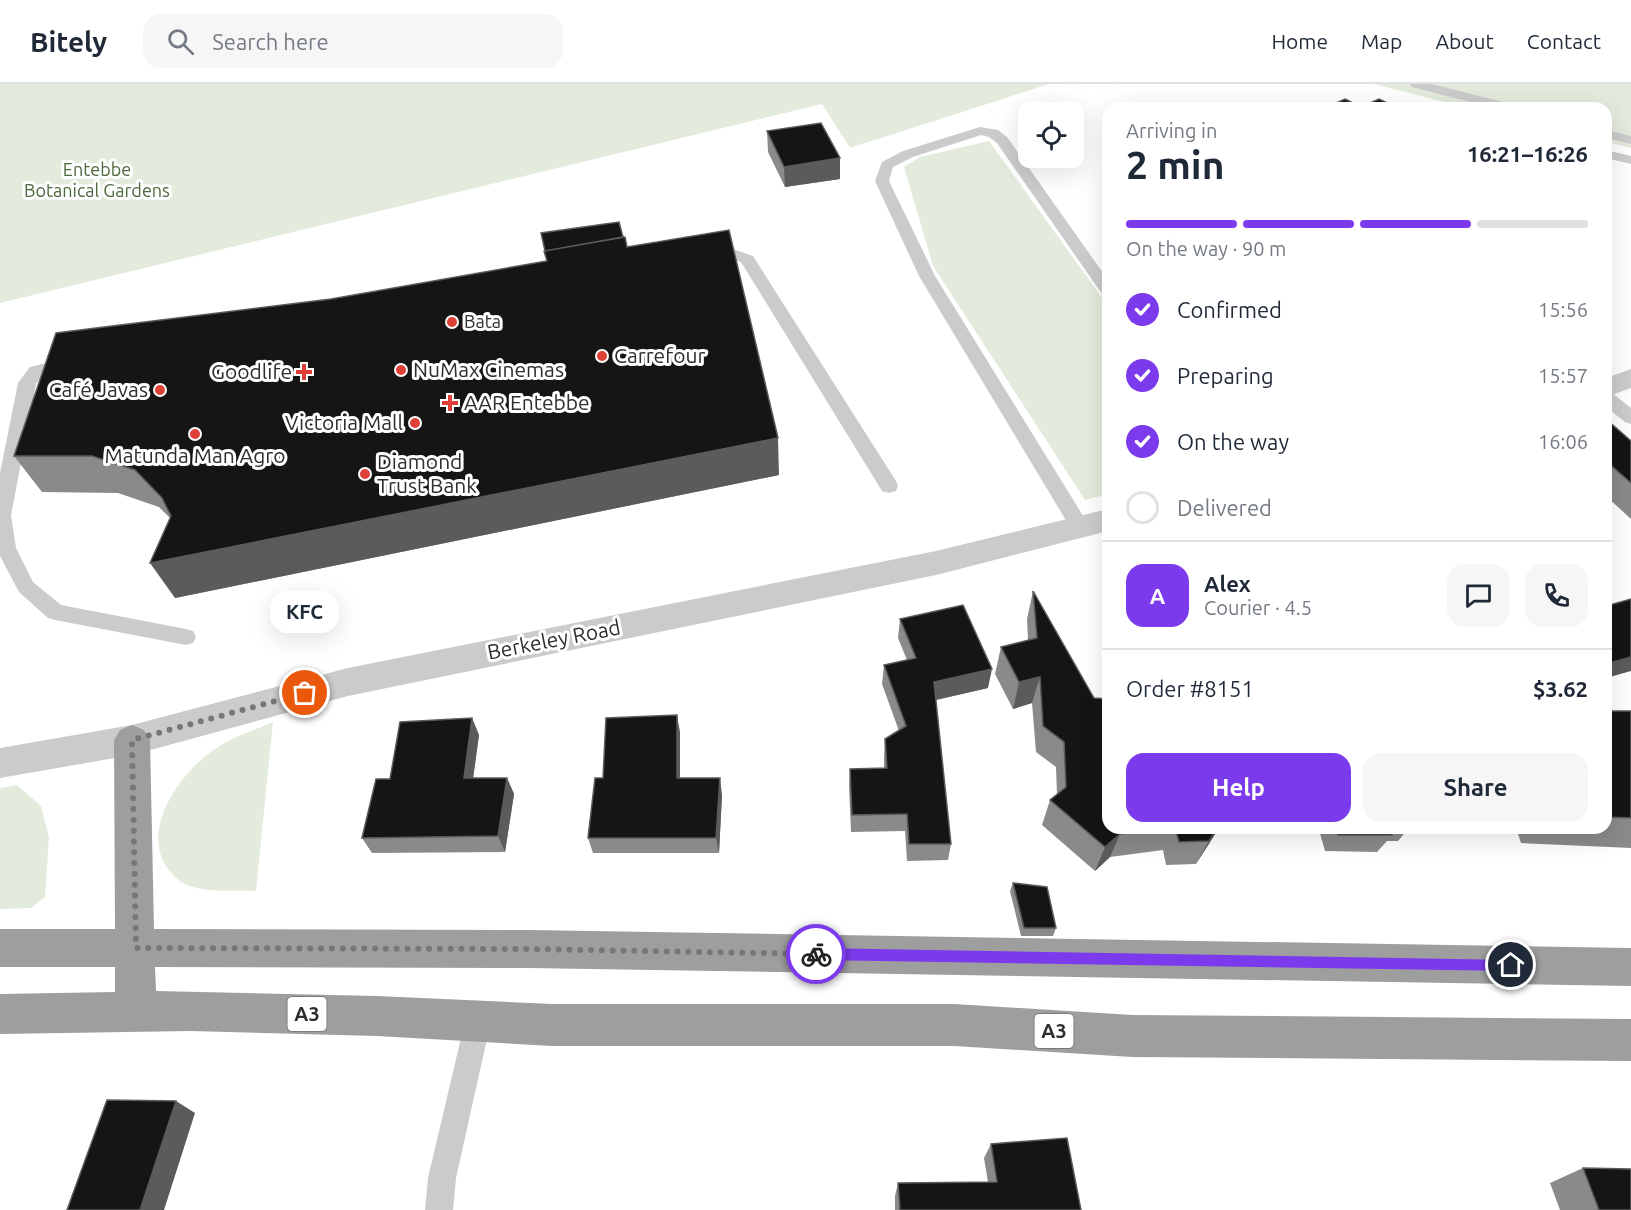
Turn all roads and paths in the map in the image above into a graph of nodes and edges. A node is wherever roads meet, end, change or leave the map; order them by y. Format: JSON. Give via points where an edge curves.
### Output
{"nodes":[{"id":1,"x":1416,"y":84,"type":"edge"},
{"id":2,"x":1486,"y":102,"type":"edge"},
{"id":3,"x":1612,"y":135,"type":"edge"},
{"id":4,"x":1631,"y":140,"type":"edge"},
{"id":5,"x":1612,"y":155,"type":"edge"},
{"id":6,"x":1631,"y":160,"type":"edge"},
{"id":7,"x":690,"y":255,"type":"edge"},
{"id":8,"x":1102,"y":282,"type":"edge"},
{"id":9,"x":82,"y":361,"type":"edge"},
{"id":10,"x":1631,"y":378,"type":"edge"},
{"id":11,"x":1612,"y":386,"type":"edge"},
{"id":12,"x":1612,"y":401,"type":"edge"},
{"id":13,"x":1631,"y":418,"type":"edge"},
{"id":14,"x":889,"y":486,"type":"dead end"},
{"id":15,"x":1094,"y":523,"type":"edge"},
{"id":16,"x":186,"y":637,"type":"dead end"},
{"id":17,"x":132,"y":740,"type":"junction"},
{"id":18,"x":0,"y":763,"type":"edge"},
{"id":19,"x":0,"y":948,"type":"edge"},
{"id":20,"x":136,"y":948,"type":"junction"},
{"id":21,"x":1631,"y":967,"type":"edge"},
{"id":22,"x":136,"y":1012,"type":"junction"},
{"id":23,"x":0,"y":1014,"type":"edge"},
{"id":24,"x":478,"y":1021,"type":"junction"},
{"id":25,"x":1631,"y":1040,"type":"edge"},
{"id":26,"x":439,"y":1210,"type":"edge"}],
"edges":[{"from":1,"to":2,"type":"lane"},
{"from":3,"to":4,"type":"lane"},
{"from":5,"to":6,"type":"lane"},
{"from":7,"to":14,"type":"lane","via":[[724,251],[747,259]]},
{"from":8,"to":15,"type":"lane","via":[[1002,140],[993,134],[980,131],[908,154],[887,165],[882,181],[927,276]]},
{"from":9,"to":16,"type":"lane","via":[[36,371],[27,383],[1,515],[6,548],[26,587],[54,612]]},
{"from":10,"to":11,"type":"street"},
{"from":12,"to":13,"type":"lane"},
{"from":15,"to":17,"type":"street","name":"Berkeley Road","via":[[936,563],[348,682]]},
{"from":17,"to":18,"type":"street","name":"Berkeley Road"},
{"from":17,"to":20,"type":"highway"},
{"from":19,"to":20,"type":"highway"},
{"from":20,"to":21,"type":"highway","via":[[552,950]]},
{"from":20,"to":22,"type":"highway"},
{"from":22,"to":23,"type":"highway","number":"A3"},
{"from":22,"to":24,"type":"highway","number":"A3"},
{"from":24,"to":25,"type":"highway","number":"A3","via":[[552,1025],[954,1025],[1132,1036]]},
{"from":24,"to":26,"type":"lane","via":[[442,1178]]}]}
